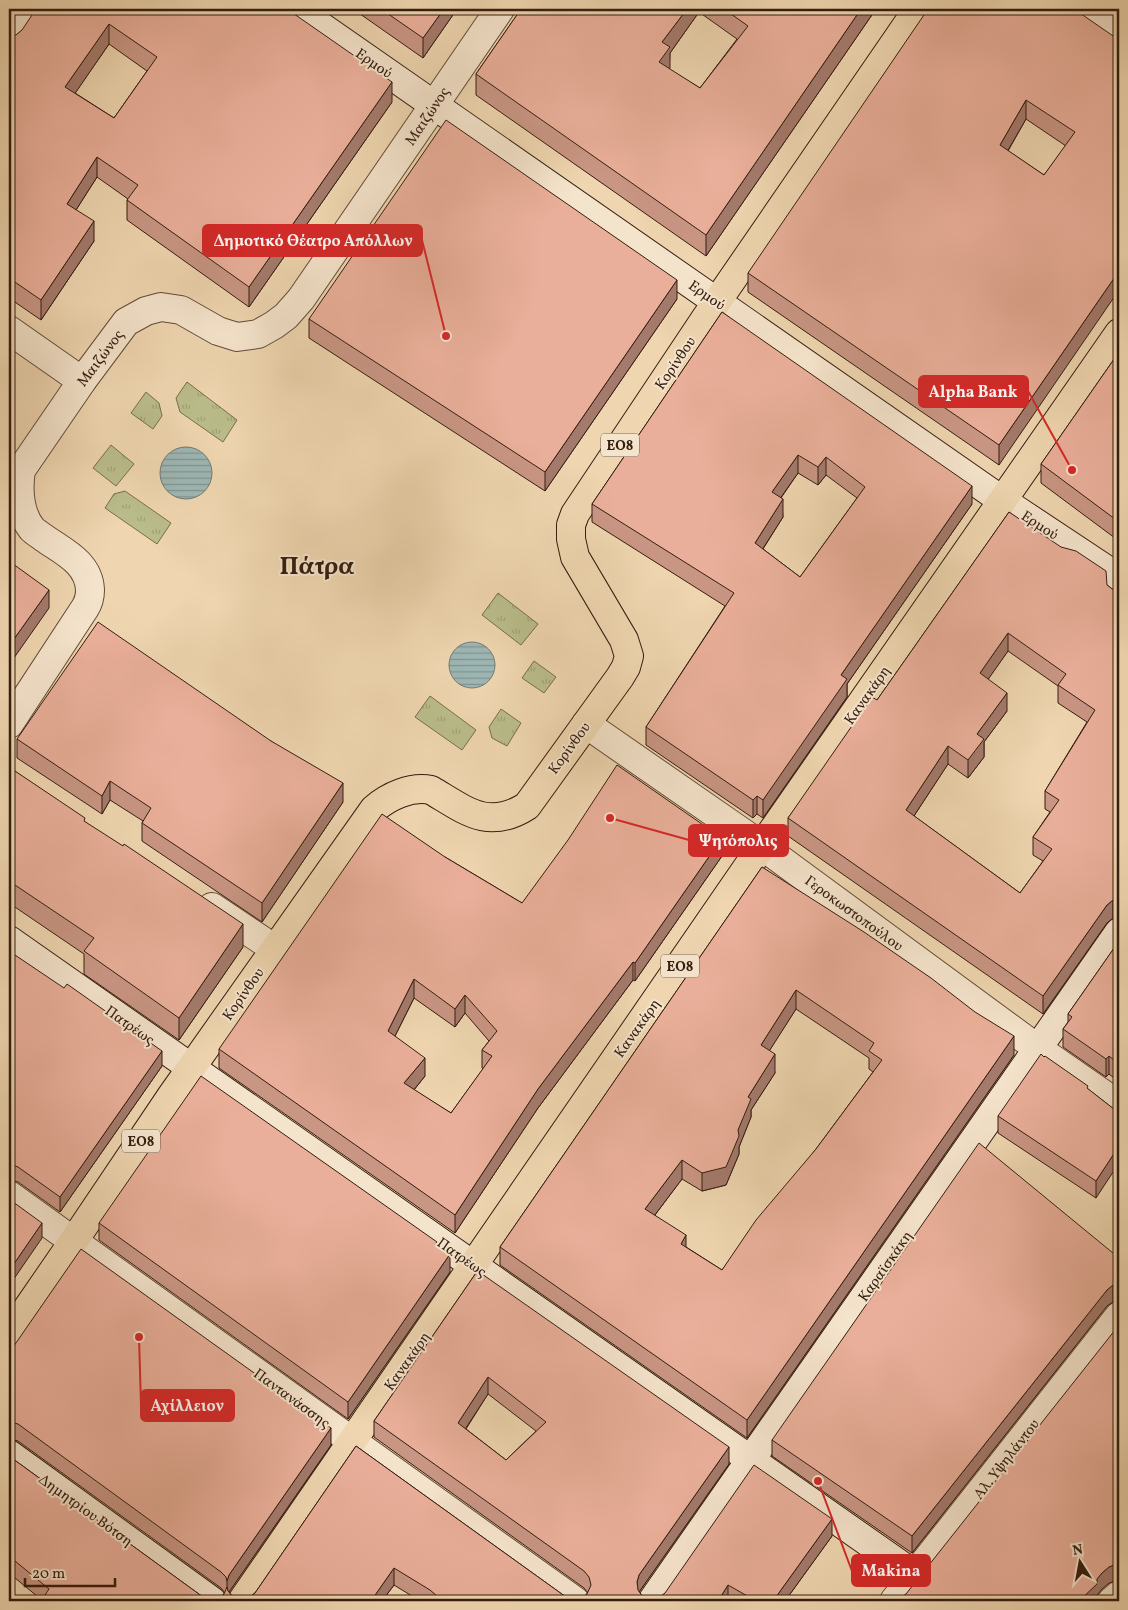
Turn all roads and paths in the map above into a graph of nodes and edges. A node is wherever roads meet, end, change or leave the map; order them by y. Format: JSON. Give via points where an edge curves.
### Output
{"nodes":[{"id":1,"x":31,"y":9,"type":"edge"},
{"id":2,"x":296,"y":9,"type":"edge"},
{"id":3,"x":500,"y":9,"type":"edge"},
{"id":4,"x":918,"y":9,"type":"edge"},
{"id":5,"x":1094,"y":9,"type":"edge"},
{"id":6,"x":1119,"y":26,"type":"edge"},
{"id":7,"x":9,"y":42,"type":"edge"},
{"id":8,"x":434,"y":105,"type":"junction"},
{"id":9,"x":716,"y":302,"type":"junction"},
{"id":10,"x":9,"y":330,"type":"edge"},
{"id":11,"x":1119,"y":333,"type":"edge"},
{"id":12,"x":82,"y":381,"type":"junction"},
{"id":13,"x":1002,"y":501,"type":"junction"},
{"id":14,"x":1119,"y":578,"type":"edge"},
{"id":15,"x":9,"y":724,"type":"edge"},
{"id":16,"x":586,"y":724,"type":"junction"},
{"id":17,"x":762,"y":846,"type":"junction"},
{"id":18,"x":194,"y":895,"type":"edge"},
{"id":19,"x":1119,"y":932,"type":"edge"},
{"id":20,"x":9,"y":940,"type":"edge"},
{"id":21,"x":275,"y":949,"type":"junction"},
{"id":22,"x":1037,"y":1048,"type":"junction"},
{"id":23,"x":191,"y":1067,"type":"junction"},
{"id":24,"x":1119,"y":1105,"type":"edge"},
{"id":25,"x":9,"y":1195,"type":"edge"},
{"id":26,"x":73,"y":1242,"type":"junction"},
{"id":27,"x":473,"y":1265,"type":"junction"},
{"id":28,"x":1119,"y":1316,"type":"edge"},
{"id":29,"x":9,"y":1335,"type":"edge"},
{"id":30,"x":352,"y":1441,"type":"junction"},
{"id":31,"x":9,"y":1454,"type":"edge"},
{"id":32,"x":750,"y":1460,"type":"junction"},
{"id":33,"x":915,"y":1575,"type":"junction"},
{"id":34,"x":1119,"y":1595,"type":"edge"},
{"id":35,"x":212,"y":1601,"type":"edge"},
{"id":36,"x":242,"y":1601,"type":"edge"},
{"id":37,"x":575,"y":1601,"type":"edge"},
{"id":38,"x":652,"y":1601,"type":"edge"},
{"id":39,"x":894,"y":1601,"type":"edge"},
{"id":40,"x":1112,"y":1601,"type":"edge"}],
"edges":[{"from":1,"to":7,"type":"street"},
{"from":2,"to":8,"type":"street","name":"Ερμού"},
{"from":3,"to":8,"type":"street","name":"Μαιζώνος"},
{"from":4,"to":9,"type":"main road","name":"Κορίνθου","number":"ΕΟ8"},
{"from":5,"to":6,"type":"street"},
{"from":8,"to":9,"type":"street","name":"Ερμού"},
{"from":8,"to":12,"type":"street","name":"Μαιζώνος","via":[[301,299],[280,320],[258,334],[237,337],[218,331],[181,310],[161,307],[146,310],[126,322]]},
{"from":9,"to":13,"type":"street","name":"Ερμού"},
{"from":9,"to":16,"type":"main road","name":"Κορίνθου","number":"ΕΟ8","via":[[573,519],[571,539],[575,557],[624,640],[629,656],[620,677]]},
{"from":10,"to":12,"type":"street"},
{"from":11,"to":13,"type":"main road","name":"Κανακάρη","number":"ΕΟ8"},
{"from":12,"to":15,"type":"street","name":"Μαιζώνος","via":[[21,470],[19,486],[25,516],[33,530],[83,566],[88,575],[90,596],[86,608]]},
{"from":13,"to":14,"type":"street","name":"Ερμού"},
{"from":13,"to":17,"type":"main road","name":"Κανακάρη","number":"ΕΟ8"},
{"from":16,"to":17,"type":"street","name":"Γεροκωστοπούλου"},
{"from":16,"to":21,"type":"main road","name":"Κορίνθου","number":"ΕΟ8","via":[[527,806],[514,814],[501,818],[471,814],[429,789],[413,790],[385,800],[371,812]]},
{"from":17,"to":22,"type":"street","name":"Γεροκωστοπούλου"},
{"from":17,"to":27,"type":"main road","name":"Κανακάρη","number":"ΕΟ8"},
{"from":18,"to":21,"type":"street"},
{"from":19,"to":22,"type":"street","name":"Καραϊσκάκη"},
{"from":20,"to":23,"type":"street","name":"Πατρέως"},
{"from":21,"to":23,"type":"main road","name":"Κορίνθου","number":"ΕΟ8"},
{"from":22,"to":24,"type":"street","name":"Γεροκωστοπούλου"},
{"from":22,"to":32,"type":"street","name":"Καραϊσκάκη"},
{"from":23,"to":26,"type":"main road","name":"Κορίνθου","number":"ΕΟ8"},
{"from":23,"to":27,"type":"street","name":"Πατρέως"},
{"from":25,"to":26,"type":"street","name":"Παντανάσσης"},
{"from":26,"to":29,"type":"main road","name":"Κορίνθου","number":"ΕΟ8"},
{"from":26,"to":30,"type":"street","name":"Παντανάσσης"},
{"from":27,"to":30,"type":"main road","name":"Κανακάρη","number":"ΕΟ8"},
{"from":27,"to":32,"type":"street","name":"Πατρέως"},
{"from":28,"to":33,"type":"street","name":"Αλ. Υψηλάντου"},
{"from":30,"to":36,"type":"main road","name":"Κανακάρη","number":"ΕΟ8"},
{"from":30,"to":37,"type":"street","name":"Παντανάσσης"},
{"from":31,"to":35,"type":"street","name":"Δημητρίου Βότση"},
{"from":32,"to":33,"type":"street","name":"Πατρέως"},
{"from":32,"to":38,"type":"street","name":"Καραϊσκάκη"},
{"from":33,"to":39,"type":"street","name":"Αλ. Υψηλάντου"},
{"from":34,"to":40,"type":"street"}]}
